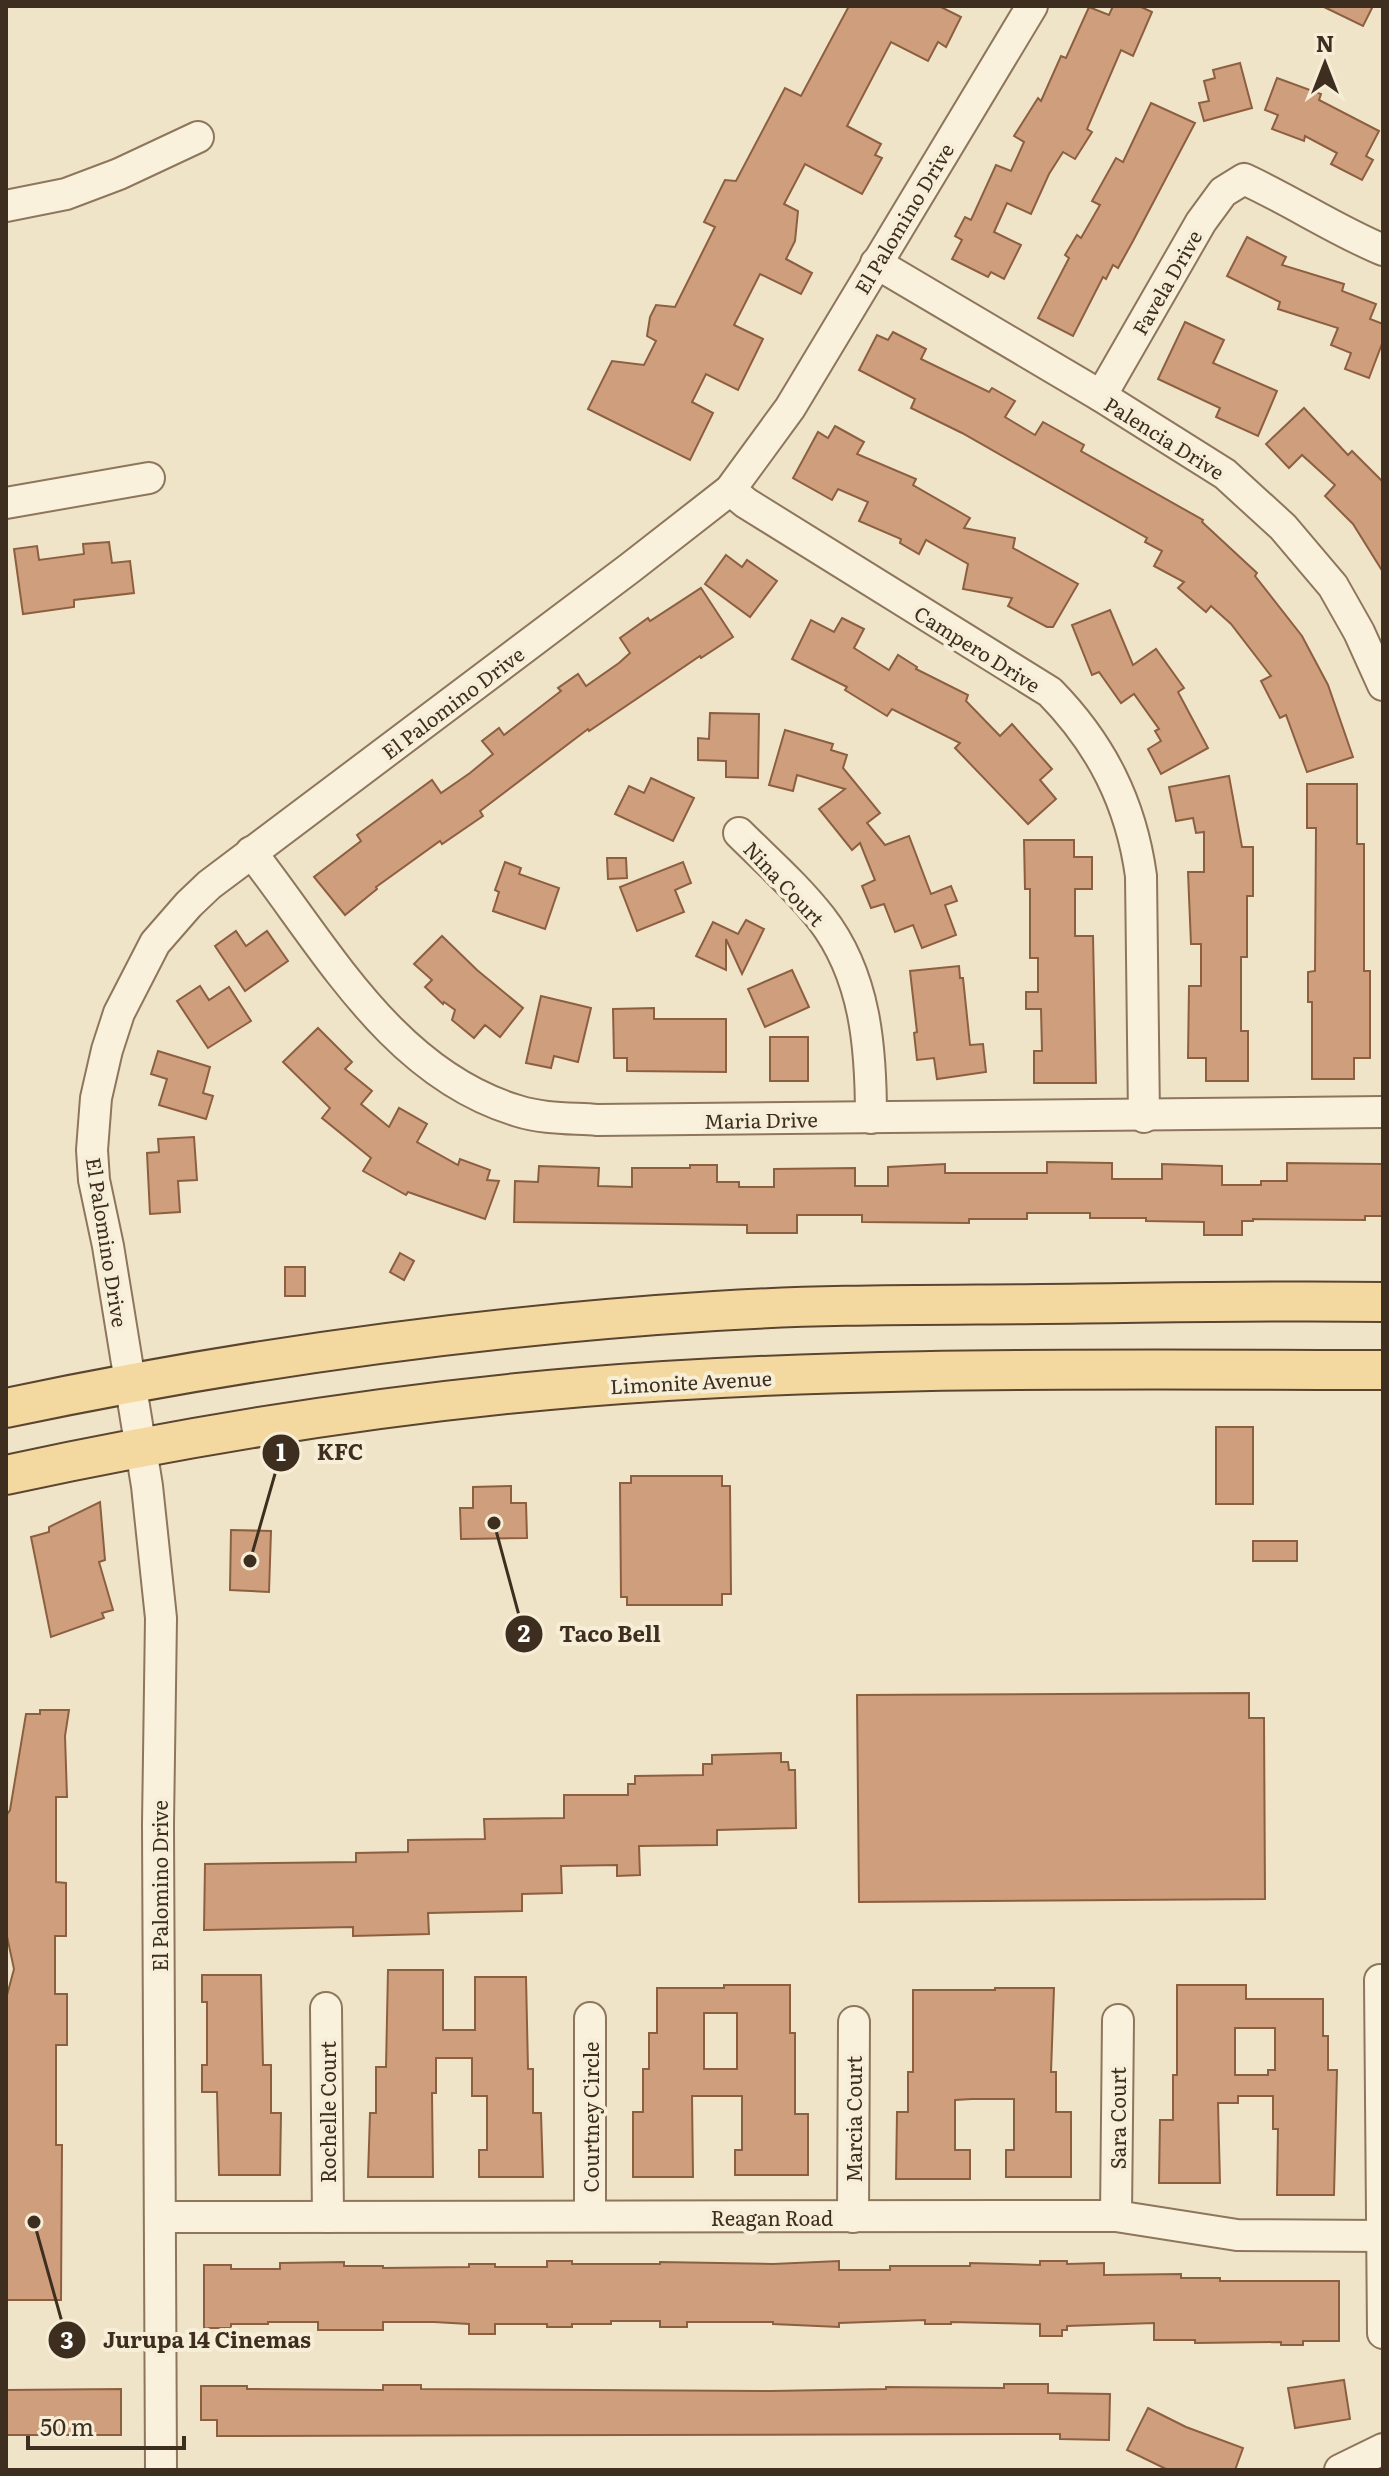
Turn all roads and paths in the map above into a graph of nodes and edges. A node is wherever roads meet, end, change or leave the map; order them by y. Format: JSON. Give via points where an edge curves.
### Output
{"nodes":[{"id":1,"x":1032,"y":6,"type":"edge"},
{"id":2,"x":198,"y":137,"type":"dead end"},
{"id":3,"x":6,"y":206,"type":"edge"},
{"id":4,"x":1383,"y":250,"type":"edge"},
{"id":5,"x":876,"y":263,"type":"junction"},
{"id":6,"x":1101,"y":396,"type":"junction"},
{"id":7,"x":149,"y":478,"type":"dead end"},
{"id":8,"x":730,"y":490,"type":"junction"},
{"id":9,"x":6,"y":503,"type":"edge"},
{"id":10,"x":1383,"y":685,"type":"edge"},
{"id":11,"x":739,"y":833,"type":"dead end"},
{"id":12,"x":251,"y":852,"type":"junction"},
{"id":13,"x":1383,"y":1112,"type":"edge"},
{"id":14,"x":1144,"y":1117,"type":"junction"},
{"id":15,"x":871,"y":1118,"type":"junction"},
{"id":16,"x":1383,"y":1302,"type":"edge"},
{"id":17,"x":1383,"y":1370,"type":"edge"},
{"id":18,"x":130,"y":1382,"type":"junction"},
{"id":19,"x":6,"y":1408,"type":"edge"},
{"id":20,"x":140,"y":1447,"type":"junction"},
{"id":21,"x":6,"y":1475,"type":"edge"},
{"id":22,"x":1380,"y":1980,"type":"dead end"},
{"id":23,"x":326,"y":2008,"type":"dead end"},
{"id":24,"x":590,"y":2018,"type":"dead end"},
{"id":25,"x":1118,"y":2020,"type":"dead end"},
{"id":26,"x":854,"y":2022,"type":"dead end"},
{"id":27,"x":590,"y":2216,"type":"junction"},
{"id":28,"x":1116,"y":2216,"type":"junction"},
{"id":29,"x":160,"y":2217,"type":"junction"},
{"id":30,"x":328,"y":2217,"type":"junction"},
{"id":31,"x":853,"y":2217,"type":"junction"},
{"id":32,"x":1382,"y":2236,"type":"edge"},
{"id":33,"x":1383,"y":2333,"type":"edge"},
{"id":34,"x":1383,"y":2449,"type":"edge"},
{"id":35,"x":161,"y":2470,"type":"edge"},
{"id":36,"x":1340,"y":2470,"type":"edge"}],
"edges":[{"from":1,"to":5,"type":"street","name":"El Palomino Drive"},
{"from":2,"to":3,"type":"street","via":[[66,194]]},
{"from":4,"to":6,"type":"street","name":"Favela Drive","via":[[1244,179],[1223,192],[1201,222]]},
{"from":5,"to":6,"type":"street","name":"Palencia Drive"},
{"from":5,"to":8,"type":"street","name":"El Palomino Drive","via":[[790,408]]},
{"from":6,"to":10,"type":"street","name":"Palencia Drive","via":[[1225,474],[1283,527],[1333,586]]},
{"from":7,"to":9,"type":"street"},
{"from":8,"to":12,"type":"street","name":"El Palomino Drive"},
{"from":8,"to":14,"type":"street","name":"Campero Drive","via":[[1050,692],[1078,721],[1100,755],[1136,841]]},
{"from":11,"to":15,"type":"street","name":"Nina Court","via":[[822,918],[844,956],[867,1028]]},
{"from":12,"to":15,"type":"street","name":"Maria Drive","via":[[389,1029],[430,1065],[477,1094],[519,1112],[559,1118]]},
{"from":12,"to":18,"type":"street","name":"El Palomino Drive","via":[[189,904],[155,943],[119,1013],[104,1061],[95,1111],[94,1180]]},
{"from":13,"to":14,"type":"street","name":"Maria Drive"},
{"from":14,"to":15,"type":"street","name":"Maria Drive"},
{"from":16,"to":18,"type":"main road","via":[[716,1311],[404,1341]]},
{"from":17,"to":20,"type":"main road","name":"Limonite Avenue","via":[[719,1378],[432,1402]]},
{"from":18,"to":19,"type":"main road"},
{"from":18,"to":20,"type":"street","name":"El Palomino Drive"},
{"from":20,"to":21,"type":"main road","name":"Limonite Avenue"},
{"from":20,"to":29,"type":"street","name":"El Palomino Drive","via":[[161,1618]]},
{"from":22,"to":32,"type":"street"},
{"from":23,"to":30,"type":"street","name":"Rochelle Court"},
{"from":24,"to":27,"type":"street","name":"Courtney Circle"},
{"from":25,"to":28,"type":"street","name":"Sara Court"},
{"from":26,"to":31,"type":"street","name":"Marcia Court"},
{"from":27,"to":30,"type":"street","name":"Reagan Road"},
{"from":27,"to":31,"type":"street","name":"Reagan Road"},
{"from":28,"to":31,"type":"street","name":"Reagan Road"},
{"from":28,"to":32,"type":"street","name":"Reagan Road","via":[[1229,2234]]},
{"from":29,"to":30,"type":"street","name":"Reagan Road"},
{"from":29,"to":35,"type":"street","name":"El Palomino Drive"},
{"from":32,"to":33,"type":"street"},
{"from":34,"to":36,"type":"street"}]}
